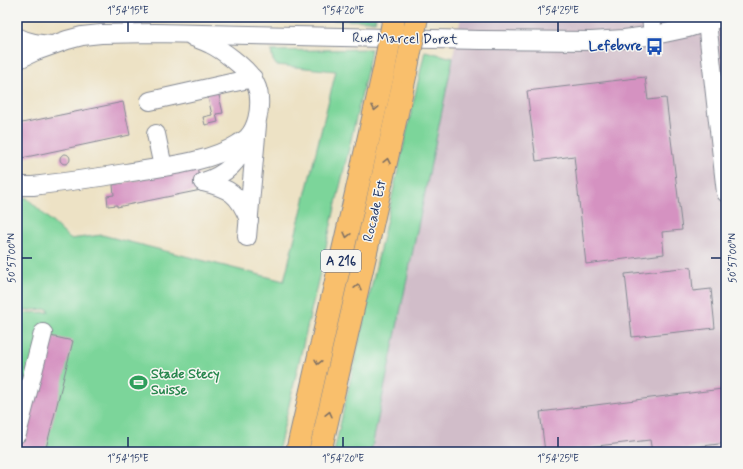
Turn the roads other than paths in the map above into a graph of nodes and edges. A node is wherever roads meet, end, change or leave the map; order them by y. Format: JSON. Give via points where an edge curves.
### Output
{"nodes":[{"id":1,"x":394,"y":17,"type":"edge"},
{"id":2,"x":417,"y":17,"type":"edge"},
{"id":3,"x":651,"y":17,"type":"edge"},
{"id":4,"x":715,"y":20,"type":"edge"},
{"id":5,"x":185,"y":34,"type":"junction"},
{"id":6,"x":653,"y":36,"type":"junction"},
{"id":7,"x":17,"y":38,"type":"edge"},
{"id":8,"x":52,"y":45,"type":"junction"},
{"id":9,"x":17,"y":60,"type":"edge"},
{"id":10,"x":252,"y":78,"type":"junction"},
{"id":11,"x":150,"y":101,"type":"dead end"},
{"id":12,"x":255,"y":125,"type":"junction"},
{"id":13,"x":156,"y":134,"type":"dead end"},
{"id":14,"x":163,"y":167,"type":"junction"},
{"id":15,"x":17,"y":185,"type":"edge"},
{"id":16,"x":726,"y":193,"type":"edge"},
{"id":17,"x":43,"y":334,"type":"dead end"},
{"id":18,"x":17,"y":434,"type":"edge"},
{"id":19,"x":297,"y":452,"type":"edge"},
{"id":20,"x":320,"y":452,"type":"edge"}],
"edges":[{"from":1,"to":19,"type":"highway","name":"Rocade Est","number":"A 216","one_way":true,"bridge":true},
{"from":20,"to":2,"type":"highway","name":"Rocade Est","number":"A 216","one_way":true,"bridge":true},
{"from":3,"to":6,"type":"street"},
{"from":4,"to":6,"type":"street","name":"Rue Marcel Doret"},
{"from":4,"to":16,"type":"street"},
{"from":5,"to":6,"type":"street","name":"Rue Marcel Doret","via":[[554,41]]},
{"from":5,"to":8,"type":"street","name":"Rue Marcel Doret","via":[[101,34],[82,36]]},
{"from":5,"to":10,"type":"street","via":[[220,50]]},
{"from":7,"to":8,"type":"street","via":[[34,44]]},
{"from":8,"to":9,"type":"street","name":"Rue Marcel Doret"},
{"from":10,"to":11,"type":"street"},
{"from":10,"to":12,"type":"street","via":[[259,94],[260,106]]},
{"from":12,"to":12,"type":"street","via":[[248,228],[241,203],[235,196],[216,185],[203,182],[222,174],[233,165]]},
{"from":12,"to":14,"type":"street","via":[[246,139],[221,153]]},
{"from":13,"to":14,"type":"street"},
{"from":14,"to":15,"type":"street","via":[[33,186]]},
{"from":17,"to":18,"type":"street"}]}
